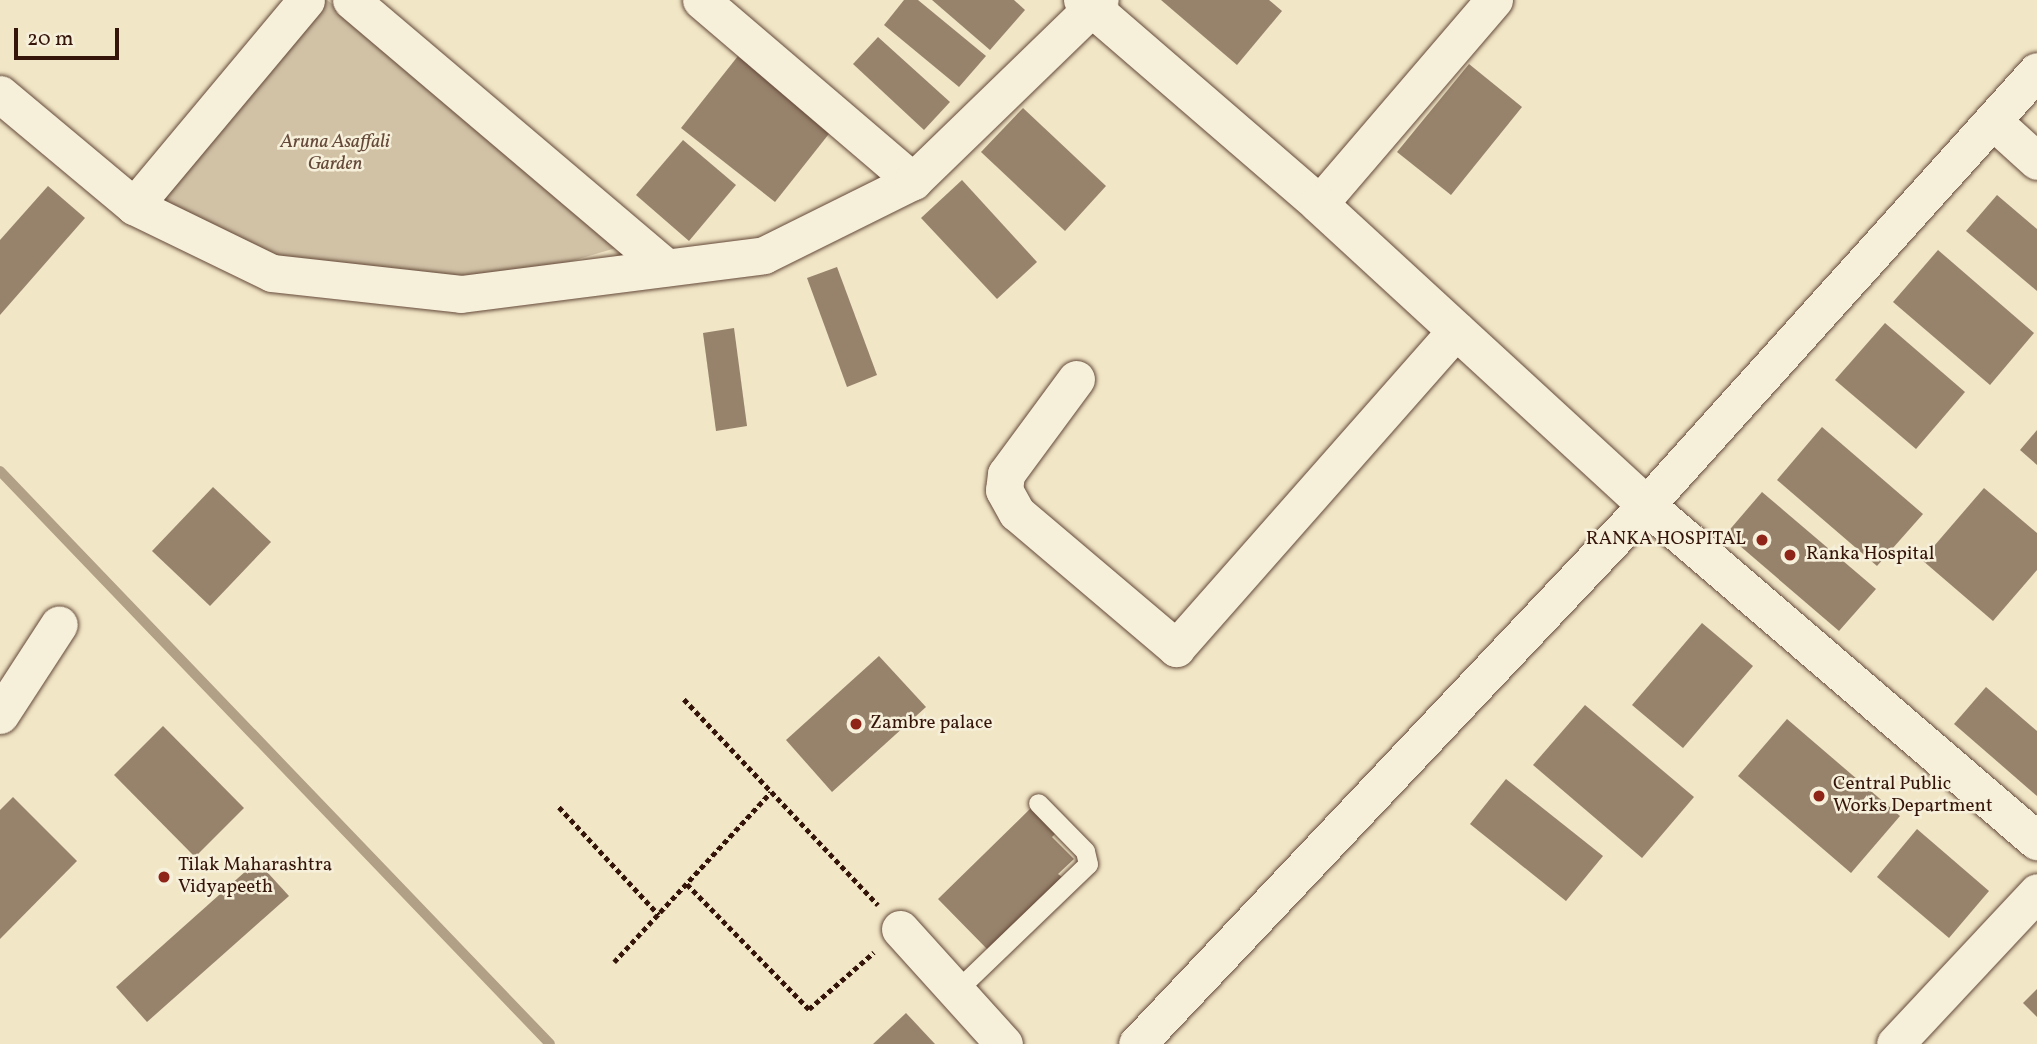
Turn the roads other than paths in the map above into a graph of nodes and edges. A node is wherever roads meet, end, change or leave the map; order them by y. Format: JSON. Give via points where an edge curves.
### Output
{"nodes":[{"id":1,"x":306,"y":0,"type":"edge"},
{"id":2,"x":351,"y":0,"type":"edge"},
{"id":3,"x":701,"y":0,"type":"edge"},
{"id":4,"x":1494,"y":0,"type":"edge"},
{"id":5,"x":1092,"y":3,"type":"edge"},
{"id":6,"x":2037,"y":71,"type":"edge"},
{"id":7,"x":0,"y":94,"type":"edge"},
{"id":8,"x":1994,"y":122,"type":"junction"},
{"id":9,"x":2037,"y":162,"type":"edge"},
{"id":10,"x":912,"y":181,"type":"junction"},
{"id":11,"x":1319,"y":204,"type":"junction"},
{"id":12,"x":134,"y":206,"type":"junction"},
{"id":13,"x":666,"y":267,"type":"junction"},
{"id":14,"x":1456,"y":330,"type":"junction"},
{"id":15,"x":1076,"y":379,"type":"dead end"},
{"id":16,"x":1646,"y":505,"type":"junction"},
{"id":17,"x":59,"y":624,"type":"dead end"},
{"id":18,"x":0,"y":715,"type":"edge"},
{"id":19,"x":1038,"y":803,"type":"dead end"},
{"id":20,"x":2037,"y":841,"type":"edge"},
{"id":21,"x":2037,"y":892,"type":"edge"},
{"id":22,"x":900,"y":929,"type":"road end"},
{"id":23,"x":956,"y":990,"type":"junction"},
{"id":24,"x":1004,"y":1044,"type":"edge"},
{"id":25,"x":1137,"y":1044,"type":"edge"},
{"id":26,"x":1895,"y":1044,"type":"edge"}],
"edges":[{"from":1,"to":12,"type":"street"},
{"from":2,"to":13,"type":"street"},
{"from":3,"to":10,"type":"street"},
{"from":4,"to":11,"type":"street"},
{"from":5,"to":10,"type":"street"},
{"from":5,"to":11,"type":"street"},
{"from":6,"to":8,"type":"street"},
{"from":7,"to":12,"type":"street"},
{"from":8,"to":9,"type":"street"},
{"from":8,"to":16,"type":"street"},
{"from":10,"to":13,"type":"street","via":[[764,255]]},
{"from":11,"to":14,"type":"street"},
{"from":12,"to":13,"type":"street","via":[[272,273],[461,294]]},
{"from":14,"to":15,"type":"street","via":[[1176,648],[1017,513],[1004,490],[1006,474]]},
{"from":14,"to":16,"type":"street"},
{"from":16,"to":20,"type":"street"},
{"from":16,"to":25,"type":"street"},
{"from":17,"to":18,"type":"street"},
{"from":19,"to":23,"type":"lane","via":[[1084,851],[1088,864],[1082,875]]},
{"from":21,"to":26,"type":"street"},
{"from":22,"to":23,"type":"street"},
{"from":23,"to":24,"type":"street"}]}
